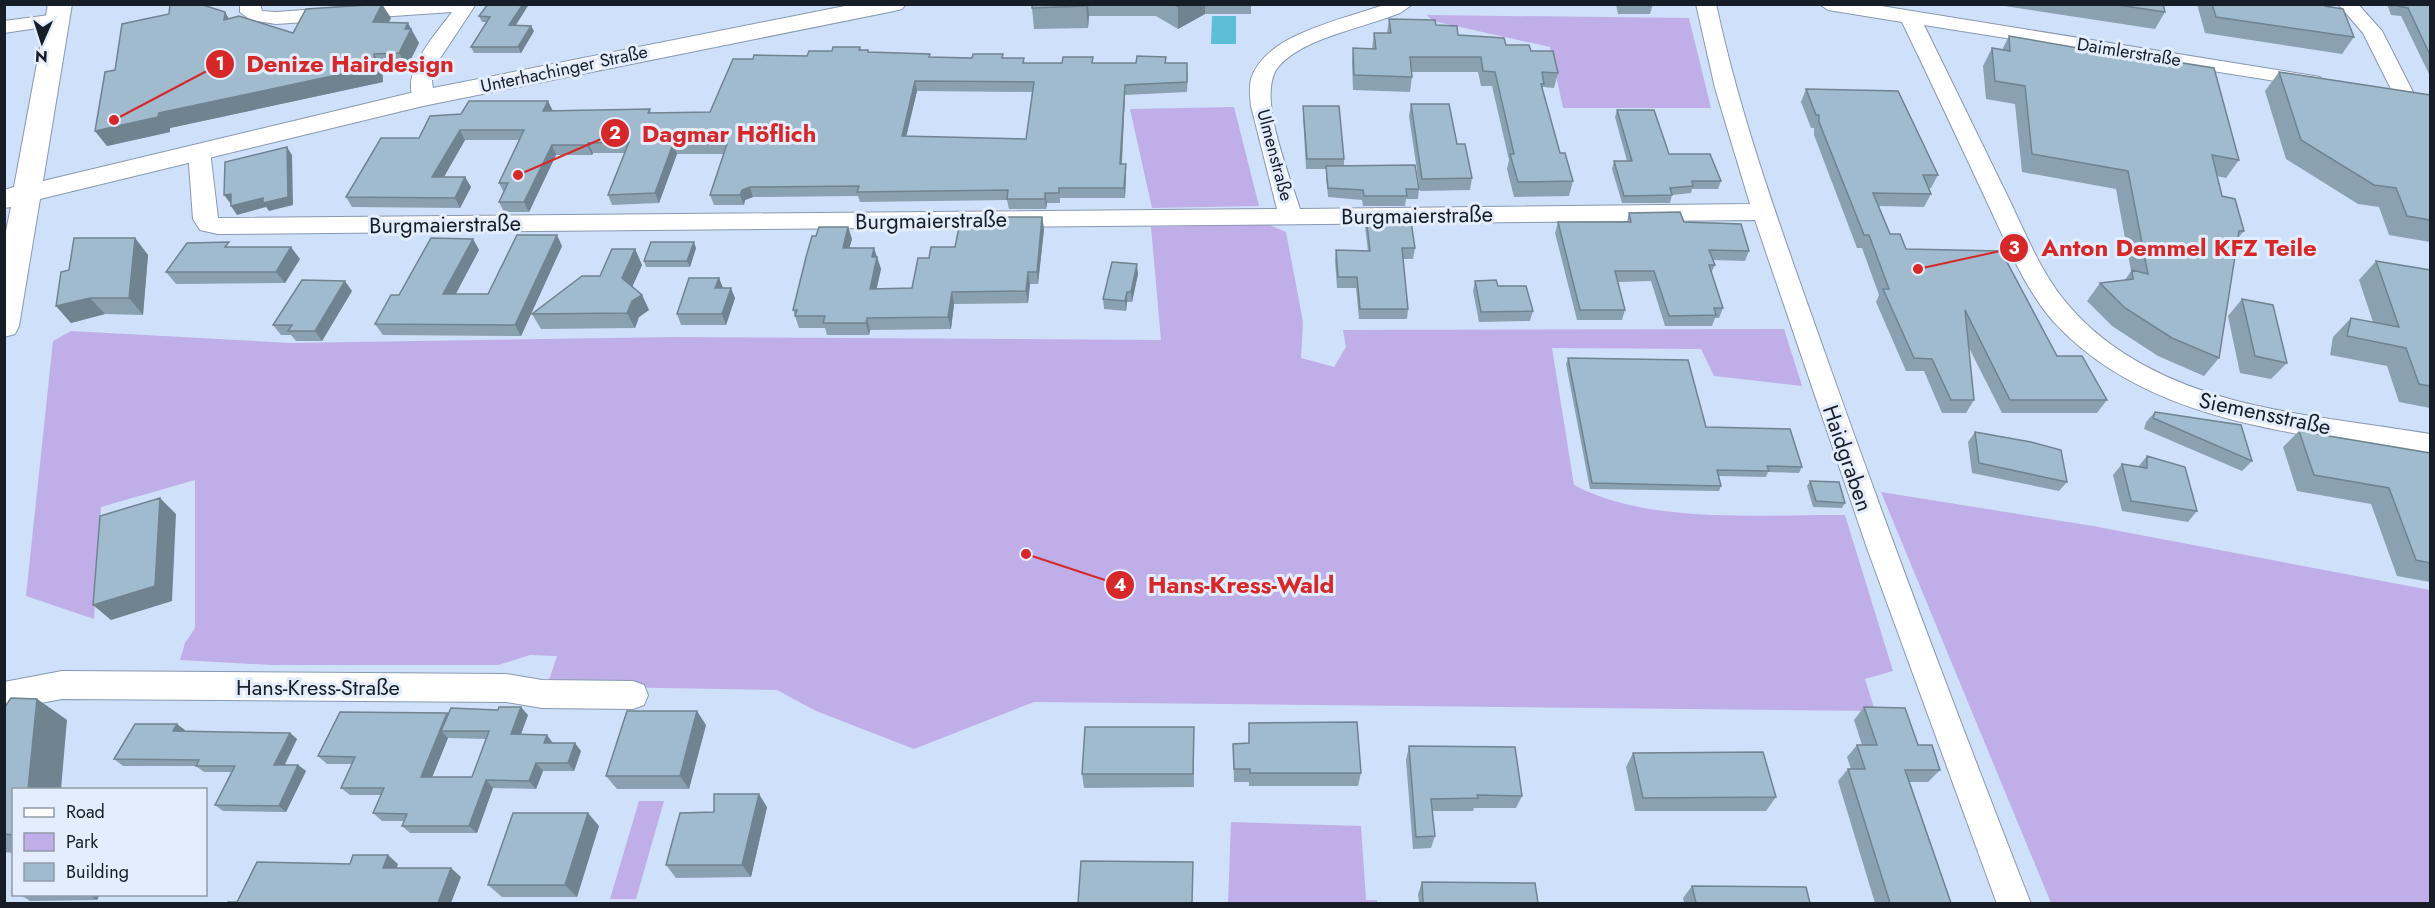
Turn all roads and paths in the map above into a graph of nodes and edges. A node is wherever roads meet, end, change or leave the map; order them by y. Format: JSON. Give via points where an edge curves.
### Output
{"nodes":[{"id":1,"x":250,"y":4,"type":"edge"},
{"id":2,"x":894,"y":4,"type":"edge"},
{"id":3,"x":1404,"y":4,"type":"edge"},
{"id":4,"x":1706,"y":4,"type":"edge"},
{"id":5,"x":1828,"y":4,"type":"edge"},
{"id":6,"x":2347,"y":4,"type":"edge"},
{"id":7,"x":466,"y":5,"type":"edge"},
{"id":8,"x":863,"y":8,"type":"edge"},
{"id":9,"x":58,"y":12,"type":"edge"},
{"id":10,"x":1910,"y":17,"type":"junction"},
{"id":11,"x":4,"y":27,"type":"edge"},
{"id":12,"x":2337,"y":85,"type":"edge"},
{"id":13,"x":2382,"y":92,"type":"edge"},
{"id":14,"x":423,"y":98,"type":"junction"},
{"id":15,"x":199,"y":151,"type":"junction"},
{"id":16,"x":16,"y":197,"type":"edge"},
{"id":17,"x":1764,"y":212,"type":"junction"},
{"id":18,"x":1291,"y":216,"type":"junction"},
{"id":19,"x":4,"y":326,"type":"edge"},
{"id":20,"x":2430,"y":444,"type":"edge"},
{"id":21,"x":633,"y":695,"type":"dead end"},
{"id":22,"x":4,"y":696,"type":"edge"},
{"id":23,"x":2014,"y":903,"type":"edge"}],
"edges":[{"from":1,"to":7,"type":"street","via":[[250,12],[257,16],[276,18]]},
{"from":2,"to":8,"type":"main road","name":"Unterhachinger Straße"},
{"from":3,"to":18,"type":"street","name":"Ulmenstraße","via":[[1313,36],[1270,62],[1261,80],[1261,108]]},
{"from":4,"to":17,"type":"street","name":"Haidgraben","via":[[1729,104]]},
{"from":5,"to":10,"type":"street","name":"Daimlerstraße"},
{"from":6,"to":13,"type":"street","via":[[2372,31],[2413,97]]},
{"from":7,"to":14,"type":"street","via":[[421,72]]},
{"from":8,"to":14,"type":"main road","name":"Unterhachinger Straße"},
{"from":9,"to":11,"type":"street"},
{"from":9,"to":16,"type":"main road"},
{"from":10,"to":12,"type":"street","name":"Daimlerstraße"},
{"from":10,"to":20,"type":"street","name":"Siemensstraße","via":[[2026,258],[2046,293],[2084,335],[2136,373],[2208,404],[2257,416]]},
{"from":14,"to":15,"type":"main road","name":"Unterhachinger Straße"},
{"from":15,"to":16,"type":"main road","name":"Unterhachinger Straße"},
{"from":15,"to":18,"type":"street","name":"Burgmaierstraße","via":[[205,219],[218,226]]},
{"from":16,"to":19,"type":"main road"},
{"from":17,"to":18,"type":"street","name":"Burgmaierstraße"},
{"from":17,"to":23,"type":"street","name":"Haidgraben","via":[[1896,594]]},
{"from":21,"to":22,"type":"street","name":"Hans-Kress-Straße","via":[[542,694],[506,688],[96,685],[26,690]]}]}
